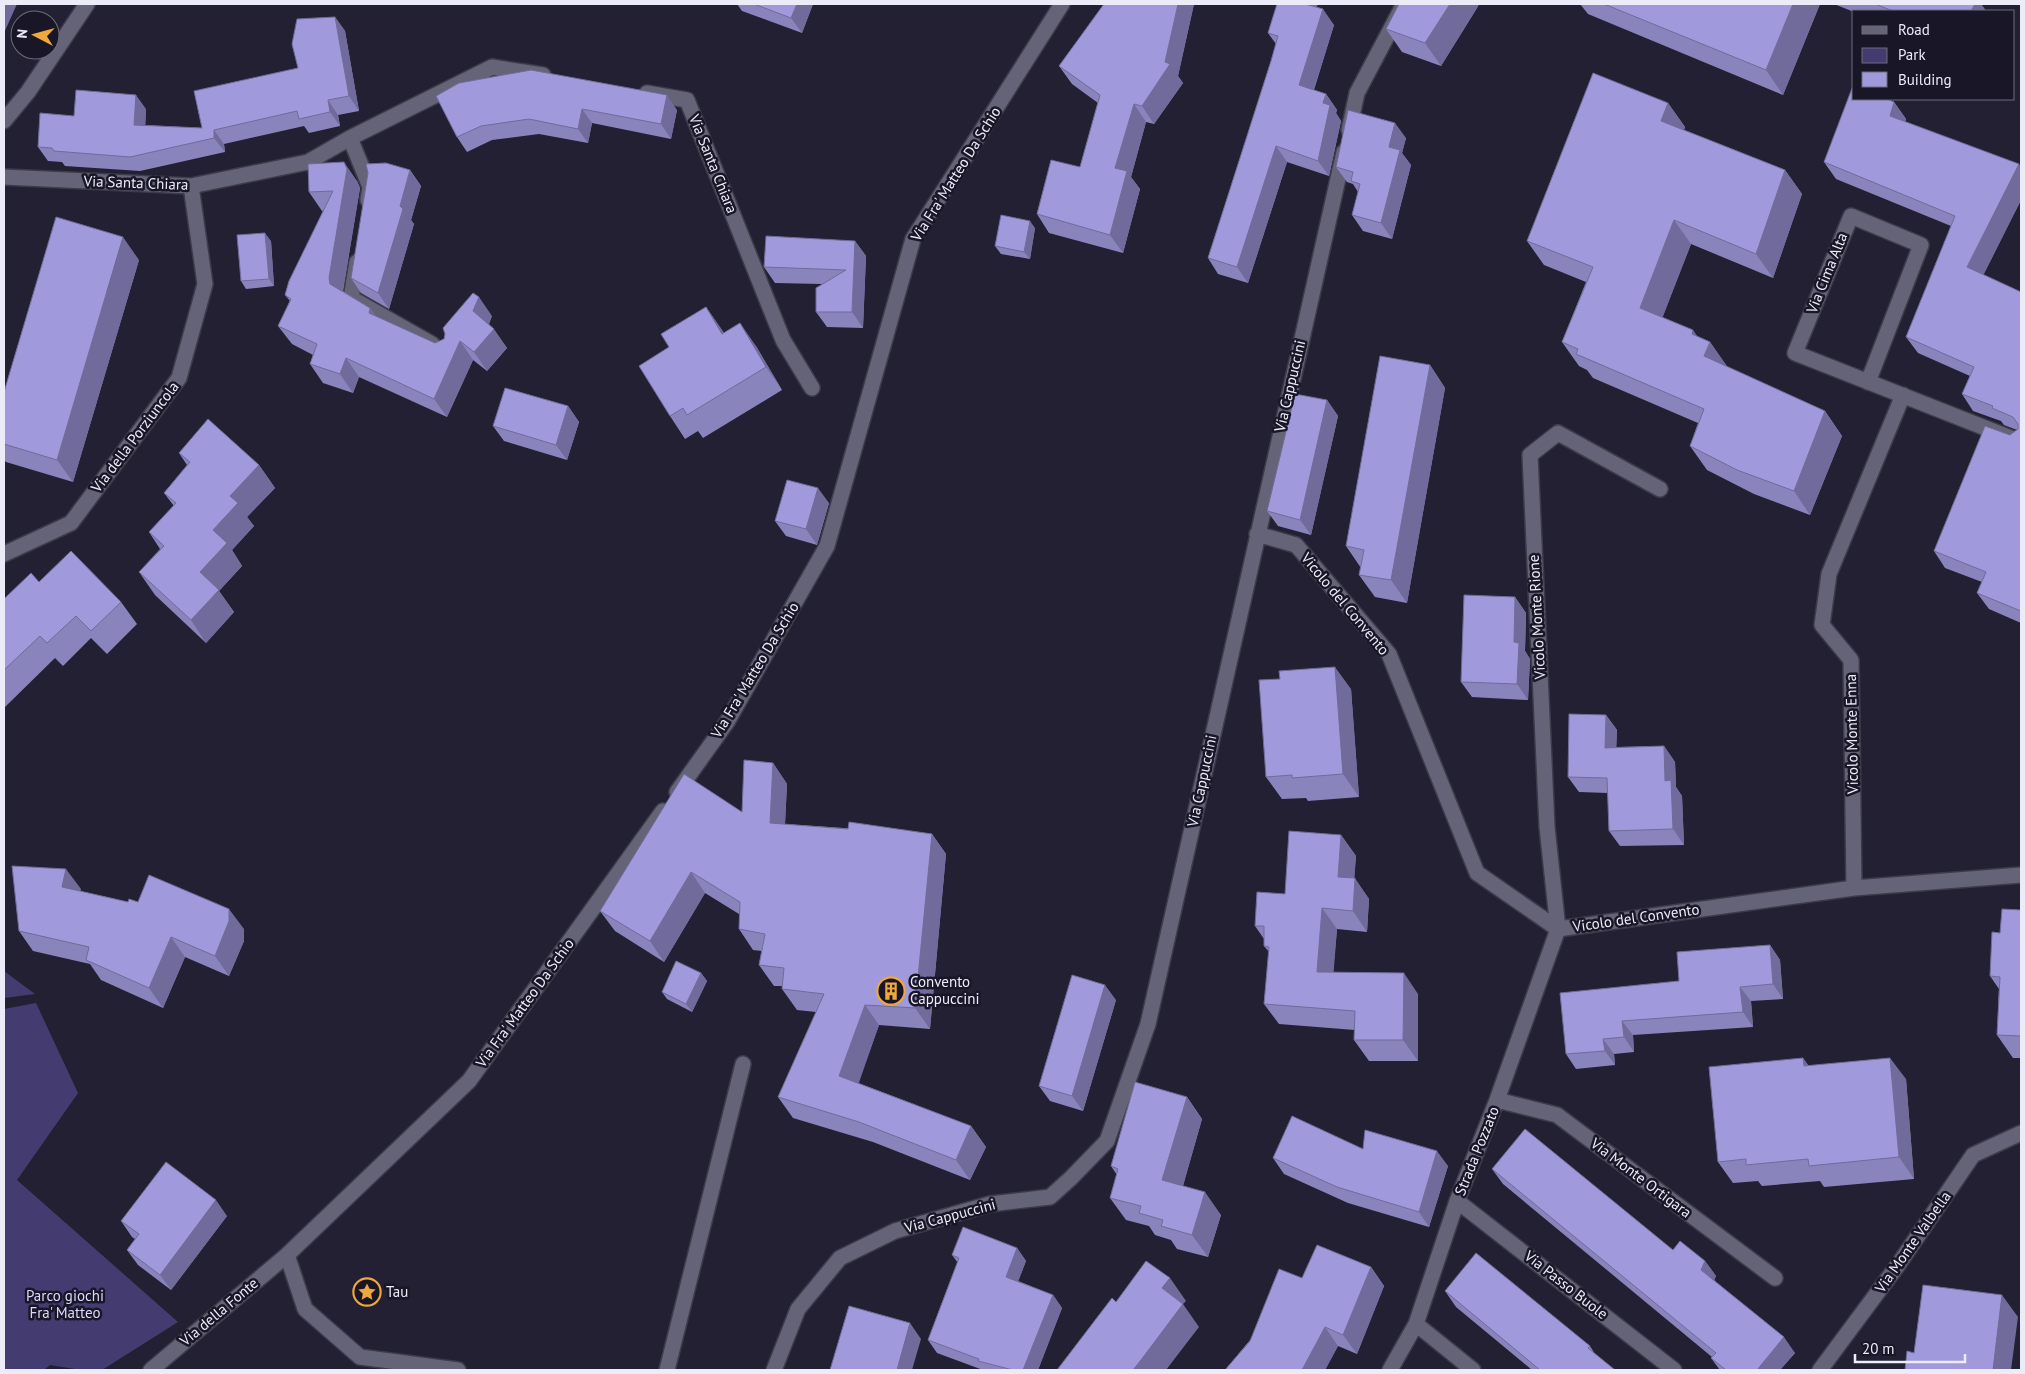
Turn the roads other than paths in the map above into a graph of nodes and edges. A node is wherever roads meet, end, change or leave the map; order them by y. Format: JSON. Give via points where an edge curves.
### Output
{"nodes":[{"id":1,"x":87,"y":4,"type":"edge"},
{"id":2,"x":1062,"y":4,"type":"edge"},
{"id":3,"x":1404,"y":4,"type":"edge"},
{"id":4,"x":560,"y":78,"type":"edge"},
{"id":5,"x":629,"y":90,"type":"edge"},
{"id":6,"x":4,"y":122,"type":"edge"},
{"id":7,"x":350,"y":138,"type":"junction"},
{"id":8,"x":4,"y":177,"type":"edge"},
{"id":9,"x":192,"y":186,"type":"junction"},
{"id":10,"x":365,"y":215,"type":"edge"},
{"id":11,"x":359,"y":252,"type":"edge"},
{"id":12,"x":449,"y":353,"type":"edge"},
{"id":13,"x":1868,"y":382,"type":"junction"},
{"id":14,"x":812,"y":388,"type":"dead end"},
{"id":15,"x":1903,"y":395,"type":"junction"},
{"id":16,"x":2021,"y":442,"type":"edge"},
{"id":17,"x":1660,"y":489,"type":"dead end"},
{"id":18,"x":1256,"y":534,"type":"junction"},
{"id":19,"x":4,"y":554,"type":"edge"},
{"id":20,"x":2021,"y":875,"type":"edge"},
{"id":21,"x":1854,"y":888,"type":"junction"},
{"id":22,"x":1558,"y":929,"type":"junction"},
{"id":23,"x":743,"y":1064,"type":"dead end"},
{"id":24,"x":1497,"y":1100,"type":"junction"},
{"id":25,"x":2021,"y":1133,"type":"edge"},
{"id":26,"x":1457,"y":1200,"type":"junction"},
{"id":27,"x":287,"y":1255,"type":"junction"},
{"id":28,"x":1775,"y":1278,"type":"dead end"},
{"id":29,"x":1416,"y":1324,"type":"junction"},
{"id":30,"x":151,"y":1370,"type":"edge"},
{"id":31,"x":458,"y":1370,"type":"edge"},
{"id":32,"x":667,"y":1370,"type":"edge"},
{"id":33,"x":774,"y":1370,"type":"edge"},
{"id":34,"x":1390,"y":1370,"type":"edge"},
{"id":35,"x":1472,"y":1370,"type":"edge"},
{"id":36,"x":1674,"y":1370,"type":"edge"},
{"id":37,"x":1820,"y":1370,"type":"edge"}],
"edges":[{"from":1,"to":6,"type":"street"},
{"from":2,"to":27,"type":"street","name":"Via Fra' Matteo Da Schio","via":[[913,239],[827,546],[727,722],[469,1081]]},
{"from":3,"to":18,"type":"street","name":"Via Cappuccini","via":[[1357,93]]},
{"from":4,"to":7,"type":"street","name":"Via Santa Chiara","via":[[492,67]]},
{"from":5,"to":14,"type":"street","name":"Via Santa Chiara","via":[[687,100],[783,340]]},
{"from":7,"to":9,"type":"street","name":"Via Santa Chiara","via":[[308,162]]},
{"from":7,"to":10,"type":"street","via":[[370,187]]},
{"from":8,"to":9,"type":"street","name":"Via Santa Chiara"},
{"from":9,"to":19,"type":"street","name":"Via della Porziuncola","via":[[205,284],[179,378],[71,523]]},
{"from":11,"to":12,"type":"street","via":[[351,298]]},
{"from":13,"to":13,"type":"street","name":"Via Cima Alta","via":[[1795,353],[1851,216],[1921,245]]},
{"from":13,"to":15,"type":"street","name":"Via Cima Alta"},
{"from":15,"to":16,"type":"street","name":"Via Cima Alta"},
{"from":15,"to":21,"type":"street","name":"Vicolo Monte Enna","via":[[1829,574],[1822,625],[1852,660]]},
{"from":17,"to":22,"type":"street","name":"Vicolo Monte Rione","via":[[1558,433],[1530,455],[1547,827]]},
{"from":18,"to":22,"type":"street","name":"Vicolo del Convento","via":[[1296,545],[1389,654],[1476,872]]},
{"from":18,"to":33,"type":"street","name":"Via Cappuccini","via":[[1148,1024],[1108,1141],[1050,1197],[990,1204],[895,1230],[840,1258],[798,1310]]},
{"from":20,"to":21,"type":"street","name":"Vicolo del Convento"},
{"from":21,"to":22,"type":"street","name":"Vicolo del Convento"},
{"from":22,"to":24,"type":"street","name":"Strada Pozzato"},
{"from":23,"to":32,"type":"street"},
{"from":24,"to":26,"type":"street","name":"Strada Pozzato"},
{"from":24,"to":28,"type":"street","name":"Via Monte Ortigara","via":[[1557,1116]]},
{"from":25,"to":37,"type":"street","name":"Via Monte Valbella","via":[[1973,1155],[1898,1265]]},
{"from":26,"to":29,"type":"street","name":"Strada Pozzato"},
{"from":26,"to":36,"type":"street","name":"Via Passo Buole"},
{"from":27,"to":30,"type":"street","name":"Via della Fonte"},
{"from":27,"to":31,"type":"street","via":[[305,1309],[360,1357]]},
{"from":29,"to":34,"type":"street","name":"Strada Pozzato"},
{"from":29,"to":35,"type":"street"}]}
